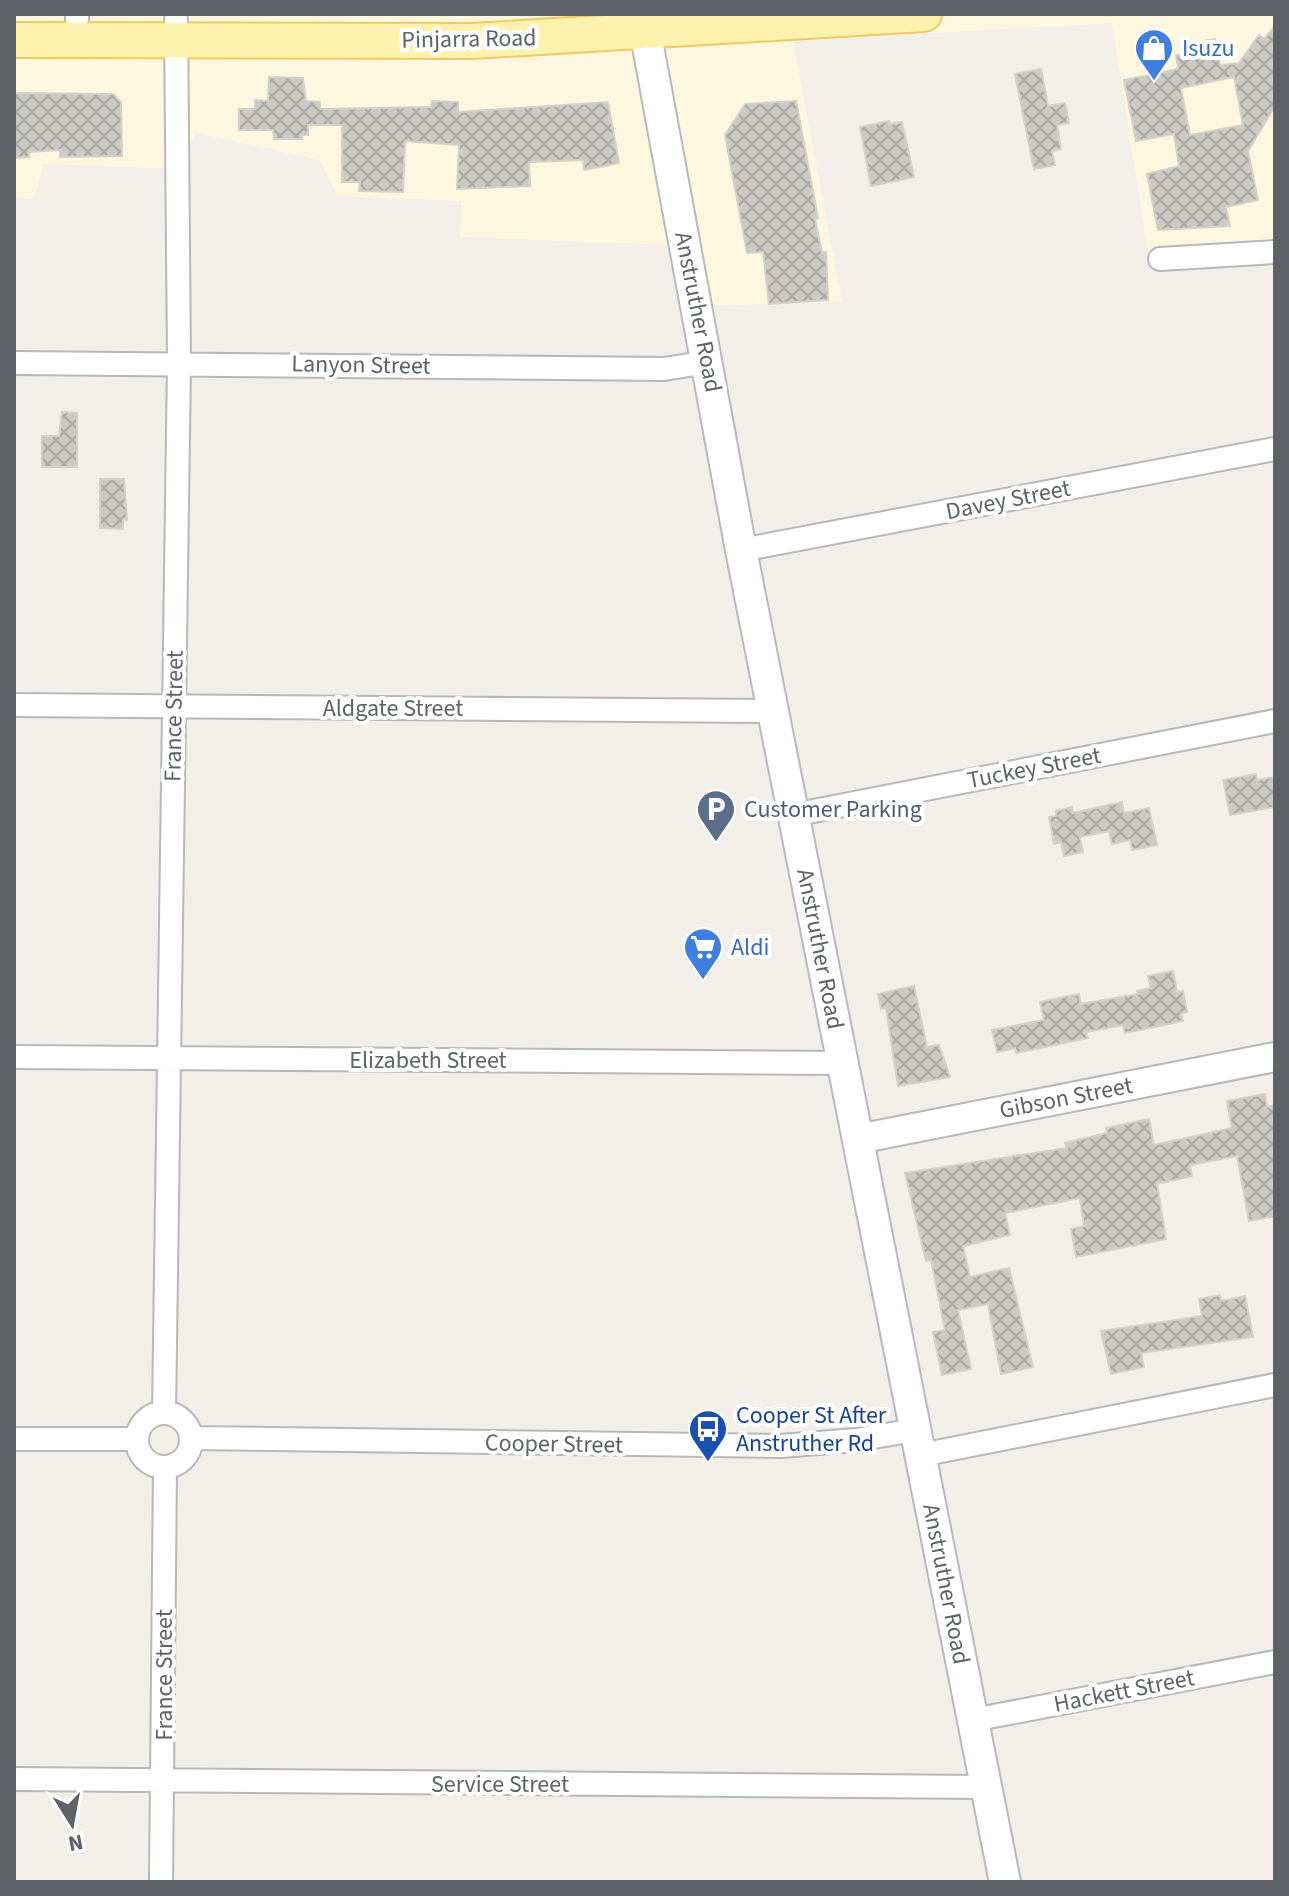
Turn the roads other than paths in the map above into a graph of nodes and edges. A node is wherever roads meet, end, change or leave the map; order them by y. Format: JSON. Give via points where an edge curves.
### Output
{"nodes":[{"id":1,"x":587,"y":14,"type":"edge"},
{"id":2,"x":924,"y":14,"type":"edge"},
{"id":3,"x":77,"y":16,"type":"edge"},
{"id":4,"x":14,"y":19,"type":"edge"},
{"id":5,"x":644,"y":23,"type":"edge"},
{"id":6,"x":176,"y":30,"type":"junction"},
{"id":7,"x":14,"y":40,"type":"edge"},
{"id":8,"x":1275,"y":252,"type":"edge"},
{"id":9,"x":1160,"y":259,"type":"dead end"},
{"id":10,"x":708,"y":362,"type":"junction"},
{"id":11,"x":14,"y":363,"type":"edge"},
{"id":12,"x":179,"y":363,"type":"junction"},
{"id":13,"x":1275,"y":449,"type":"edge"},
{"id":14,"x":741,"y":550,"type":"junction"},
{"id":15,"x":14,"y":705,"type":"edge"},
{"id":16,"x":174,"y":706,"type":"junction"},
{"id":17,"x":773,"y":711,"type":"junction"},
{"id":18,"x":1275,"y":721,"type":"edge"},
{"id":19,"x":793,"y":815,"type":"junction"},
{"id":20,"x":14,"y":1057,"type":"edge"},
{"id":21,"x":1275,"y":1057,"type":"edge"},
{"id":22,"x":169,"y":1058,"type":"junction"},
{"id":23,"x":843,"y":1063,"type":"junction"},
{"id":24,"x":858,"y":1139,"type":"junction"},
{"id":25,"x":1275,"y":1385,"type":"edge"},
{"id":26,"x":164,"y":1413,"type":"junction"},
{"id":27,"x":192,"y":1438,"type":"junction"},
{"id":28,"x":14,"y":1439,"type":"edge"},
{"id":29,"x":137,"y":1439,"type":"junction"},
{"id":30,"x":918,"y":1442,"type":"junction"},
{"id":31,"x":165,"y":1468,"type":"junction"},
{"id":32,"x":1275,"y":1662,"type":"edge"},
{"id":33,"x":973,"y":1720,"type":"junction"},
{"id":34,"x":14,"y":1779,"type":"edge"},
{"id":35,"x":163,"y":1781,"type":"junction"},
{"id":36,"x":986,"y":1787,"type":"junction"},
{"id":37,"x":161,"y":1882,"type":"edge"},
{"id":38,"x":1005,"y":1882,"type":"edge"}],
"edges":[{"from":1,"to":6,"type":"main road","name":"Pinjarra Road"},
{"from":2,"to":5,"type":"main road","name":"Pinjarra Road"},
{"from":3,"to":4,"type":"main road","name":"Pinjarra Road"},
{"from":3,"to":6,"type":"main road","name":"Pinjarra Road"},
{"from":5,"to":6,"type":"main road","name":"Pinjarra Road","via":[[472,41]]},
{"from":5,"to":10,"type":"main road","name":"Anstruther Road"},
{"from":6,"to":7,"type":"main road","name":"Pinjarra Road"},
{"from":6,"to":12,"type":"street","name":"France Street"},
{"from":8,"to":9,"type":"street"},
{"from":10,"to":12,"type":"street","name":"Lanyon Street","via":[[664,369]]},
{"from":10,"to":14,"type":"main road","name":"Anstruther Road"},
{"from":11,"to":12,"type":"street","name":"Lanyon Street"},
{"from":12,"to":16,"type":"street","name":"France Street"},
{"from":13,"to":14,"type":"street","name":"Davey Street"},
{"from":14,"to":17,"type":"main road","name":"Anstruther Road"},
{"from":15,"to":16,"type":"street","name":"Aldgate Street"},
{"from":16,"to":17,"type":"street","name":"Aldgate Street"},
{"from":16,"to":22,"type":"street","name":"France Street"},
{"from":17,"to":19,"type":"main road","name":"Anstruther Road"},
{"from":18,"to":19,"type":"street","name":"Tuckey Street"},
{"from":19,"to":23,"type":"main road","name":"Anstruther Road"},
{"from":20,"to":22,"type":"street","name":"Elizabeth Street"},
{"from":21,"to":24,"type":"street","name":"Gibson Street"},
{"from":22,"to":23,"type":"street","name":"Elizabeth Street"},
{"from":22,"to":26,"type":"street","name":"France Street"},
{"from":23,"to":24,"type":"main road","name":"Anstruther Road"},
{"from":24,"to":30,"type":"main road","name":"Anstruther Road"},
{"from":25,"to":30,"type":"street","name":"Cooper Street"},
{"from":26,"to":27,"type":"street","via":[[186,1423]]},
{"from":26,"to":29,"type":"street","via":[[148,1418]]},
{"from":27,"to":30,"type":"street","name":"Cooper Street","via":[[781,1446]]},
{"from":27,"to":31,"type":"street","via":[[187,1455]]},
{"from":28,"to":29,"type":"street"},
{"from":29,"to":31,"type":"street","via":[[142,1456]]},
{"from":30,"to":33,"type":"main road","name":"Anstruther Road"},
{"from":31,"to":35,"type":"street","name":"France Street"},
{"from":32,"to":33,"type":"street","name":"Hackett Street"},
{"from":33,"to":36,"type":"main road","name":"Anstruther Road"},
{"from":34,"to":35,"type":"street","name":"Service Street"},
{"from":35,"to":36,"type":"street","name":"Service Street"},
{"from":35,"to":37,"type":"street","name":"France Street"},
{"from":36,"to":38,"type":"main road","name":"Anstruther Road"}]}
